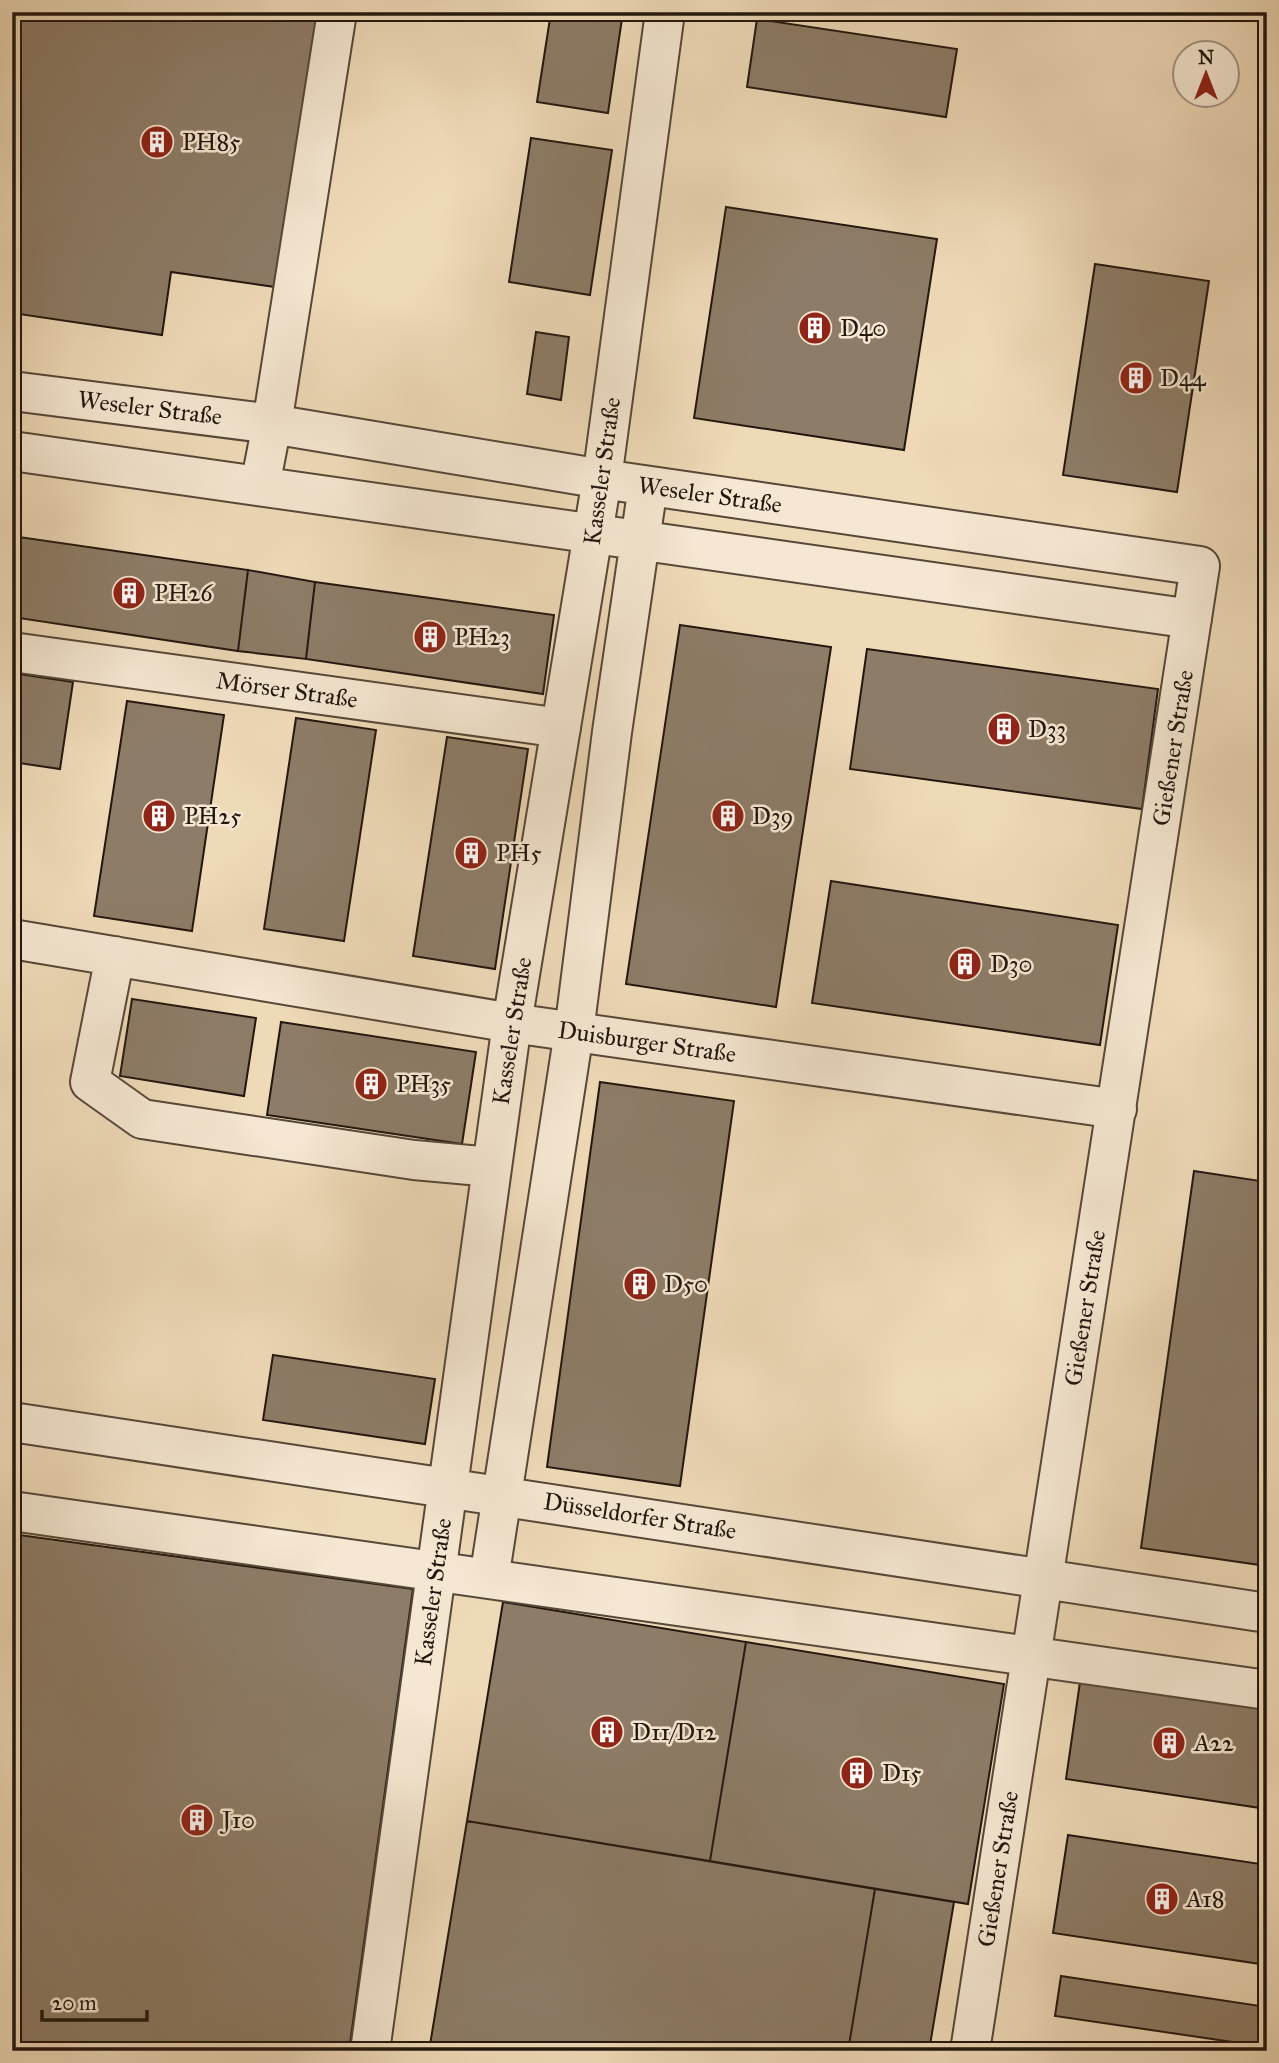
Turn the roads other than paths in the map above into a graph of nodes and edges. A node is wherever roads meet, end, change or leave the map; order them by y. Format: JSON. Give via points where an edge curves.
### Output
{"nodes":[{"id":1,"x":337,"y":12,"type":"edge"},
{"id":2,"x":665,"y":12,"type":"edge"},
{"id":3,"x":12,"y":391,"type":"edge"},
{"id":4,"x":272,"y":424,"type":"junction"},
{"id":5,"x":12,"y":451,"type":"edge"},
{"id":6,"x":602,"y":479,"type":"junction"},
{"id":7,"x":260,"y":486,"type":"junction"},
{"id":8,"x":648,"y":486,"type":"junction"},
{"id":9,"x":593,"y":534,"type":"junction"},
{"id":10,"x":639,"y":540,"type":"junction"},
{"id":11,"x":1200,"y":566,"type":"joint"},
{"id":12,"x":1192,"y":619,"type":"junction"},
{"id":13,"x":12,"y":652,"type":"edge"},
{"id":14,"x":561,"y":728,"type":"junction"},
{"id":15,"x":12,"y":939,"type":"edge"},
{"id":16,"x":115,"y":956,"type":"junction"},
{"id":17,"x":512,"y":1023,"type":"junction"},
{"id":18,"x":574,"y":1032,"type":"junction"},
{"id":19,"x":1117,"y":1109,"type":"junction"},
{"id":20,"x":492,"y":1167,"type":"junction"},
{"id":21,"x":12,"y":1422,"type":"edge"},
{"id":22,"x":448,"y":1487,"type":"junction"},
{"id":23,"x":502,"y":1496,"type":"junction"},
{"id":24,"x":12,"y":1511,"type":"edge"},
{"id":25,"x":436,"y":1571,"type":"junction"},
{"id":26,"x":1043,"y":1578,"type":"junction"},
{"id":27,"x":489,"y":1579,"type":"junction"},
{"id":28,"x":1267,"y":1612,"type":"edge"},
{"id":29,"x":1030,"y":1656,"type":"junction"},
{"id":30,"x":1267,"y":1690,"type":"edge"},
{"id":31,"x":370,"y":2051,"type":"edge"},
{"id":32,"x":970,"y":2051,"type":"edge"}],
"edges":[{"from":1,"to":4,"type":"lane"},
{"from":2,"to":6,"type":"lane","name":"Kasseler Straße"},
{"from":3,"to":4,"type":"lane","name":"Weseler Straße"},
{"from":4,"to":6,"type":"lane","name":"Weseler Straße"},
{"from":4,"to":7,"type":"lane"},
{"from":5,"to":7,"type":"lane"},
{"from":6,"to":8,"type":"lane","name":"Weseler Straße"},
{"from":6,"to":9,"type":"lane","name":"Kasseler Straße"},
{"from":7,"to":9,"type":"lane"},
{"from":8,"to":10,"type":"lane"},
{"from":8,"to":11,"type":"lane","name":"Weseler Straße"},
{"from":9,"to":10,"type":"lane"},
{"from":9,"to":14,"type":"lane","name":"Kasseler Straße"},
{"from":10,"to":12,"type":"lane"},
{"from":10,"to":18,"type":"lane"},
{"from":11,"to":12,"type":"lane","name":"Gießener Straße"},
{"from":12,"to":19,"type":"lane","name":"Gießener Straße"},
{"from":13,"to":14,"type":"lane","name":"Mörser Straße"},
{"from":14,"to":17,"type":"lane","name":"Kasseler Straße"},
{"from":15,"to":16,"type":"lane","name":"Duisburger Straße"},
{"from":16,"to":17,"type":"lane","name":"Duisburger Straße"},
{"from":16,"to":20,"type":"lane","via":[[90,1082],[142,1119],[414,1160]]},
{"from":17,"to":18,"type":"lane","name":"Duisburger Straße"},
{"from":17,"to":20,"type":"lane","name":"Kasseler Straße"},
{"from":18,"to":19,"type":"lane","name":"Duisburger Straße"},
{"from":18,"to":23,"type":"lane"},
{"from":19,"to":26,"type":"lane","name":"Gießener Straße"},
{"from":20,"to":22,"type":"lane","name":"Kasseler Straße"},
{"from":21,"to":22,"type":"lane","name":"Düsseldorfer Straße"},
{"from":22,"to":23,"type":"lane","name":"Düsseldorfer Straße"},
{"from":22,"to":25,"type":"lane","name":"Kasseler Straße"},
{"from":23,"to":26,"type":"lane","name":"Düsseldorfer Straße"},
{"from":23,"to":27,"type":"lane"},
{"from":24,"to":25,"type":"lane"},
{"from":25,"to":27,"type":"lane"},
{"from":25,"to":31,"type":"lane","name":"Kasseler Straße"},
{"from":26,"to":28,"type":"lane","name":"Düsseldorfer Straße"},
{"from":26,"to":29,"type":"lane","name":"Gießener Straße"},
{"from":27,"to":29,"type":"lane"},
{"from":29,"to":30,"type":"lane"},
{"from":29,"to":32,"type":"lane","name":"Gießener Straße"}]}
